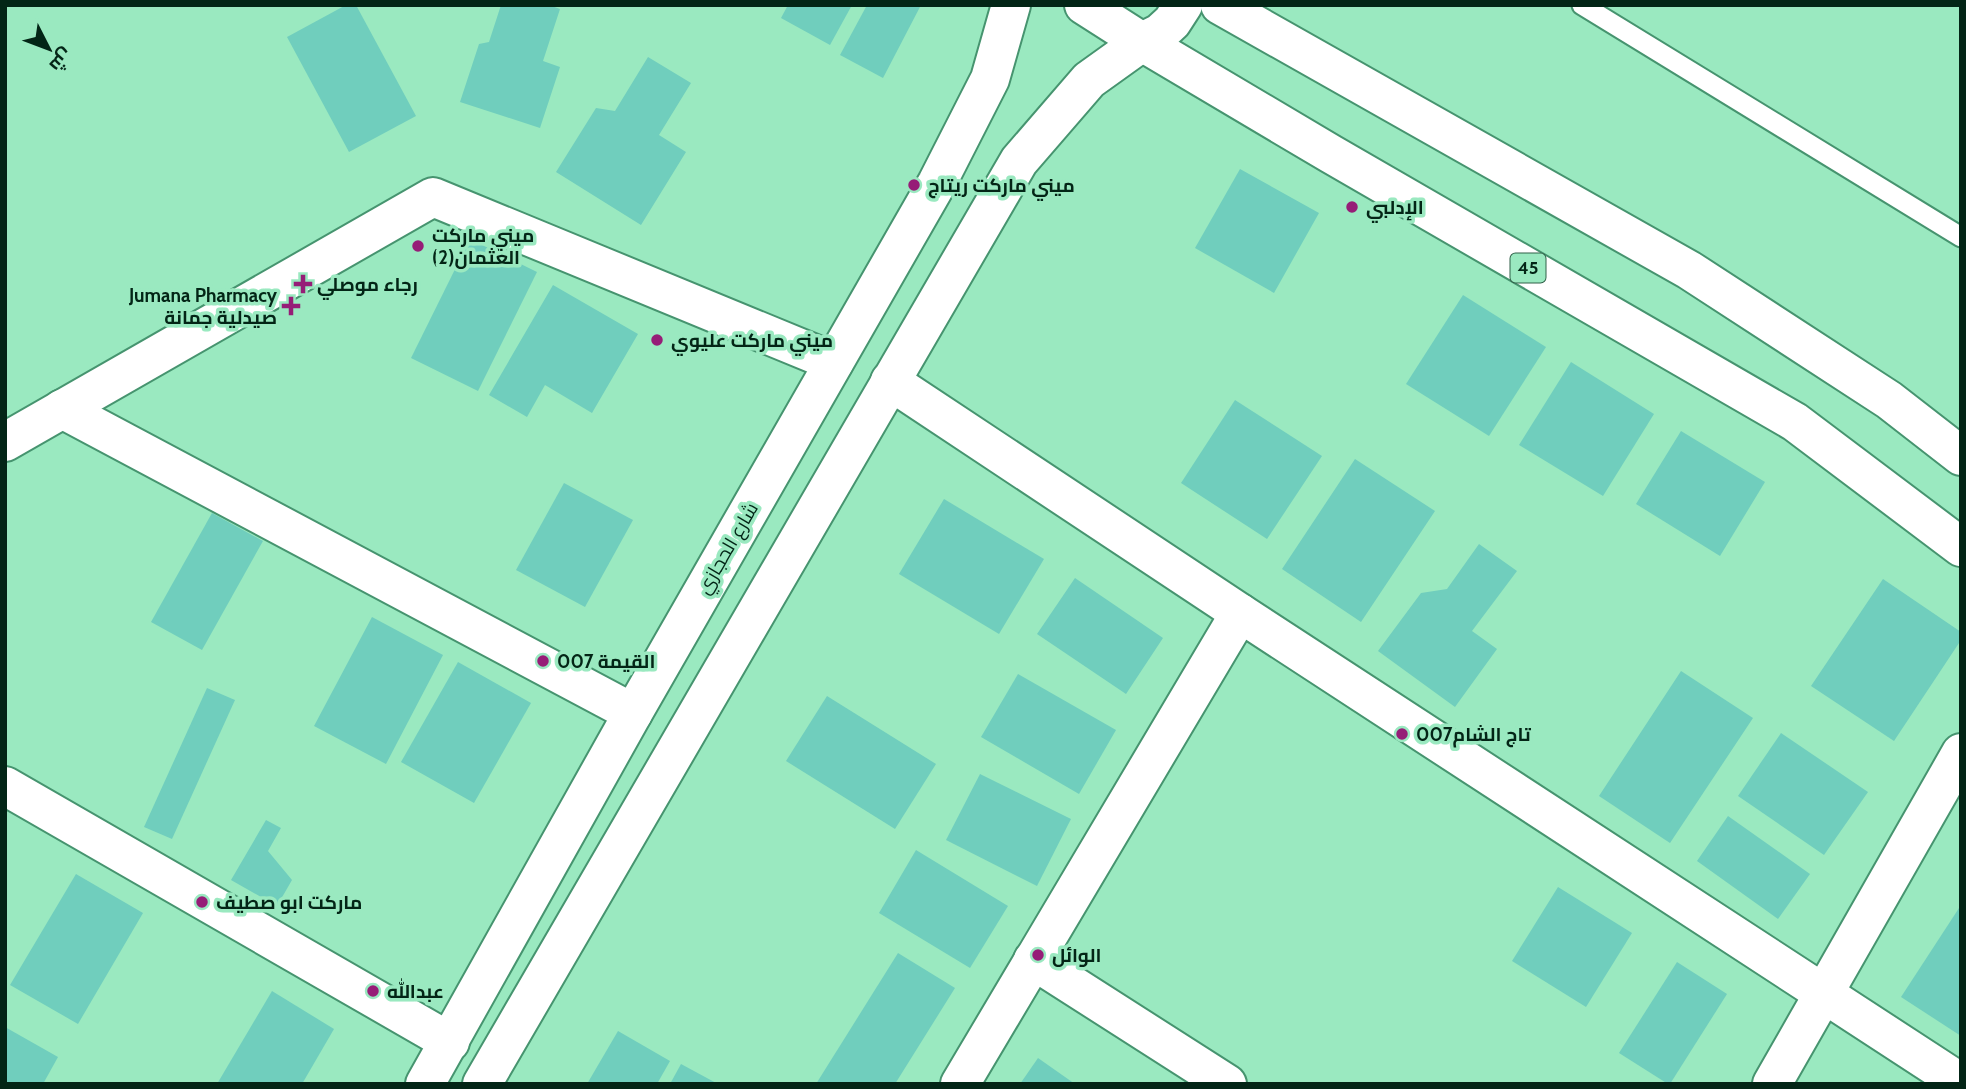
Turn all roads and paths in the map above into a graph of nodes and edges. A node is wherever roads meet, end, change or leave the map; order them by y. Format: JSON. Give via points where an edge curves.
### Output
{"nodes":[{"id":1,"x":1011,"y":5,"type":"edge"},
{"id":2,"x":1084,"y":5,"type":"edge"},
{"id":3,"x":1183,"y":5,"type":"edge"},
{"id":4,"x":1220,"y":5,"type":"edge"},
{"id":5,"x":1582,"y":5,"type":"edge"},
{"id":6,"x":1142,"y":42,"type":"junction"},
{"id":7,"x":1961,"y":237,"type":"edge"},
{"id":8,"x":834,"y":362,"type":"junction"},
{"id":9,"x":890,"y":381,"type":"junction"},
{"id":10,"x":62,"y":409,"type":"junction"},
{"id":11,"x":5,"y":442,"type":"edge"},
{"id":12,"x":1961,"y":456,"type":"edge"},
{"id":13,"x":1961,"y":547,"type":"edge"},
{"id":14,"x":1240,"y":613,"type":"junction"},
{"id":15,"x":633,"y":713,"type":"junction"},
{"id":16,"x":1961,"y":753,"type":"edge"},
{"id":17,"x":5,"y":786,"type":"edge"},
{"id":18,"x":1033,"y":960,"type":"junction"},
{"id":19,"x":1823,"y":995,"type":"junction"},
{"id":20,"x":450,"y":1042,"type":"junction"},
{"id":21,"x":1961,"y":1083,"type":"edge"},
{"id":22,"x":425,"y":1084,"type":"edge"},
{"id":23,"x":482,"y":1084,"type":"edge"},
{"id":24,"x":960,"y":1084,"type":"edge"},
{"id":25,"x":1227,"y":1084,"type":"edge"},
{"id":26,"x":1772,"y":1084,"type":"edge"}],
"edges":[{"from":1,"to":8,"type":"main road","name":"شارع الحجازي","via":[[990,79],[937,183]]},
{"from":2,"to":6,"type":"main road","number":"45"},
{"from":3,"to":6,"type":"main road","via":[[1160,33]]},
{"from":4,"to":12,"type":"main road","via":[[1689,270],[1889,400]]},
{"from":5,"to":7,"type":"lane"},
{"from":6,"to":9,"type":"main road","via":[[1089,80],[1019,161]]},
{"from":6,"to":13,"type":"main road","number":"45","via":[[1795,422]]},
{"from":8,"to":10,"type":"main road","via":[[433,197]]},
{"from":8,"to":15,"type":"main road","name":"شارع الحجازي"},
{"from":9,"to":14,"type":"main road"},
{"from":9,"to":23,"type":"main road"},
{"from":10,"to":11,"type":"main road"},
{"from":10,"to":15,"type":"main road"},
{"from":14,"to":18,"type":"main road"},
{"from":14,"to":19,"type":"main road"},
{"from":15,"to":20,"type":"main road","name":"شارع الحجازي"},
{"from":16,"to":19,"type":"main road"},
{"from":17,"to":20,"type":"main road"},
{"from":18,"to":24,"type":"main road"},
{"from":18,"to":25,"type":"main road"},
{"from":19,"to":21,"type":"main road"},
{"from":19,"to":26,"type":"main road"},
{"from":20,"to":22,"type":"main road","name":"شارع الحجازي"}]}
